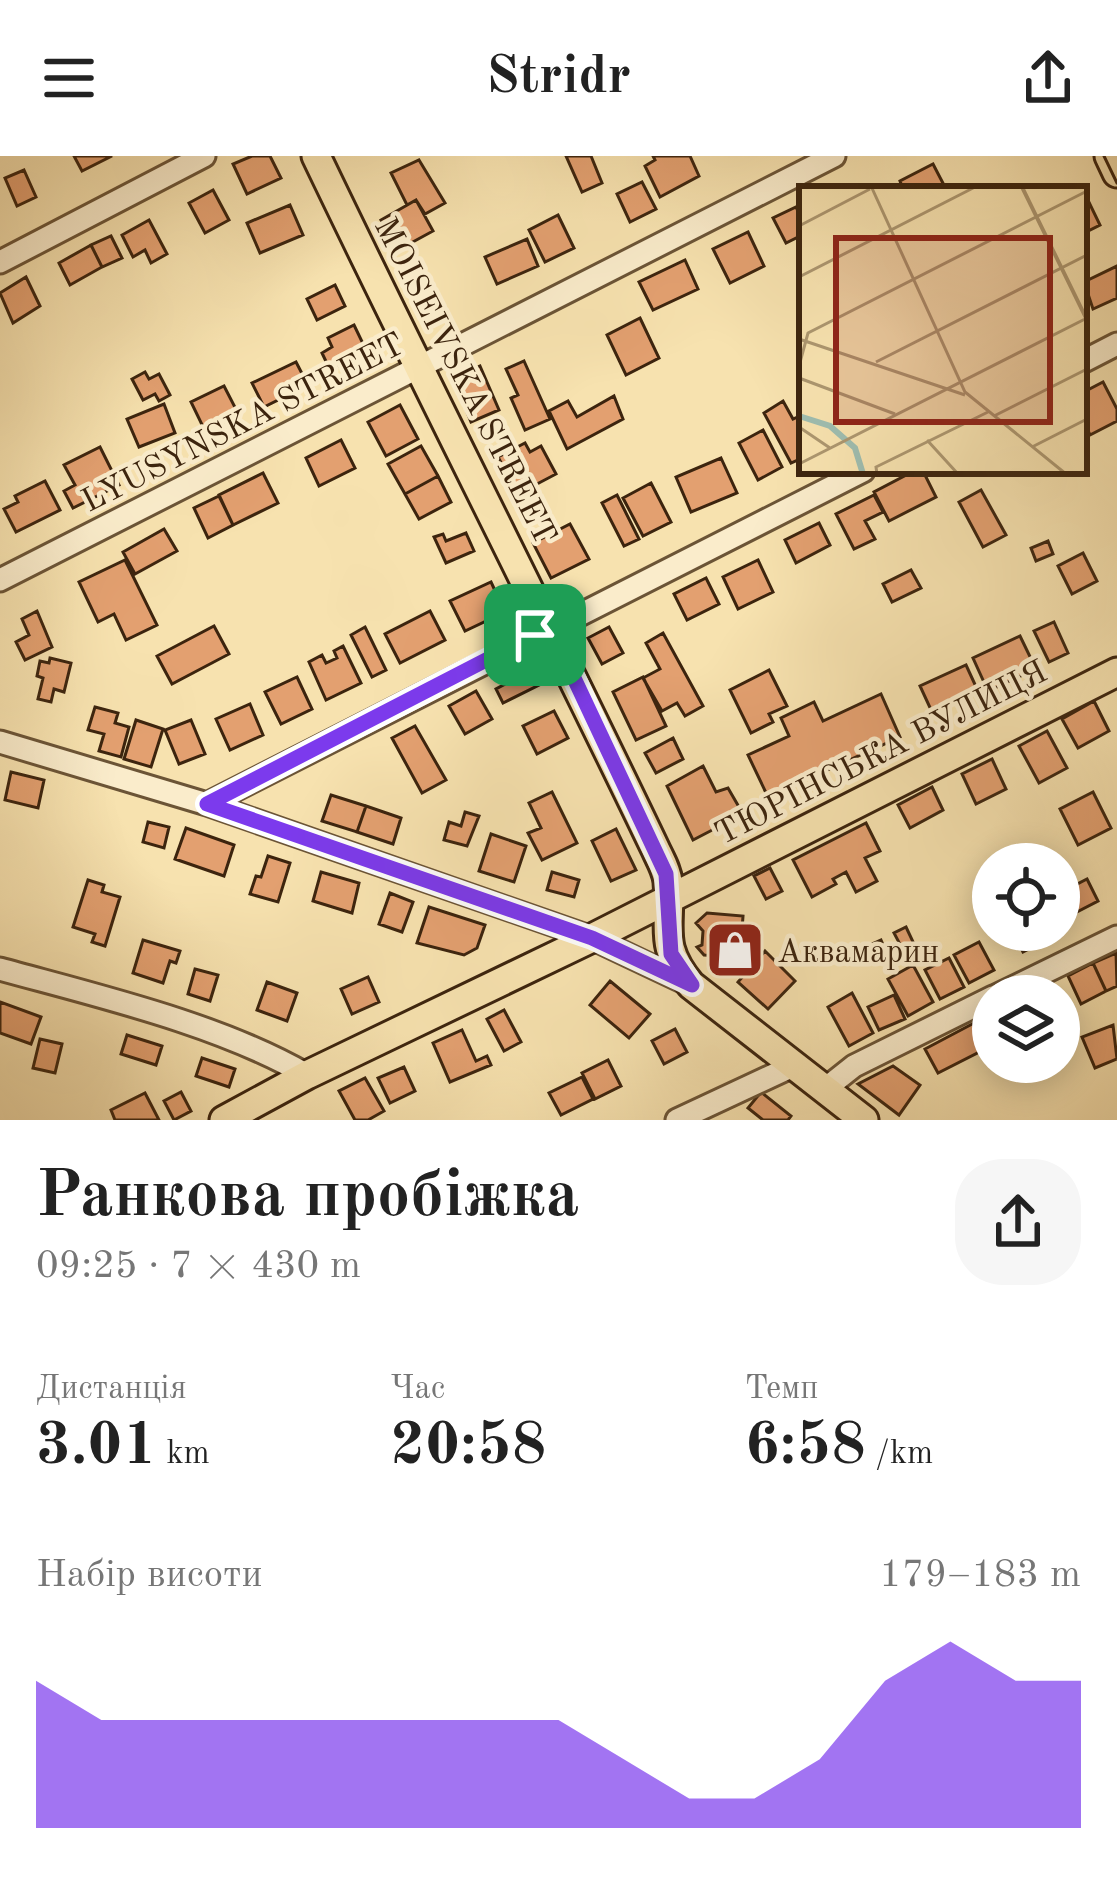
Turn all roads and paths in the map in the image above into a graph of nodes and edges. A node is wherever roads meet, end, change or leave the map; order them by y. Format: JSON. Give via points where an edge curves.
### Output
{"nodes":[{"id":1,"x":204,"y":156,"type":"edge"},
{"id":2,"x":316,"y":156,"type":"edge"},
{"id":3,"x":834,"y":156,"type":"edge"},
{"id":4,"x":1109,"y":156,"type":"edge"},
{"id":5,"x":1117,"y":173,"type":"edge"},
{"id":6,"x":0,"y":262,"type":"edge"},
{"id":7,"x":1117,"y":344,"type":"edge"},
{"id":8,"x":1087,"y":359,"type":"edge"},
{"id":9,"x":418,"y":370,"type":"junction"},
{"id":10,"x":857,"y":474,"type":"edge"},
{"id":11,"x":0,"y":580,"type":"edge"},
{"id":12,"x":550,"y":627,"type":"junction"},
{"id":13,"x":1117,"y":672,"type":"edge"},
{"id":14,"x":0,"y":742,"type":"edge"},
{"id":15,"x":207,"y":804,"type":"junction"},
{"id":16,"x":667,"y":899,"type":"junction"},
{"id":17,"x":1117,"y":937,"type":"edge"},
{"id":18,"x":592,"y":938,"type":"junction"},
{"id":19,"x":0,"y":969,"type":"edge"},
{"id":20,"x":1039,"y":975,"type":"edge"},
{"id":21,"x":692,"y":985,"type":"junction"},
{"id":22,"x":972,"y":1008,"type":"edge"},
{"id":23,"x":795,"y":1065,"type":"junction"},
{"id":24,"x":307,"y":1075,"type":"junction"},
{"id":25,"x":825,"y":1089,"type":"junction"},
{"id":26,"x":224,"y":1120,"type":"edge"},
{"id":27,"x":677,"y":1120,"type":"edge"},
{"id":28,"x":864,"y":1120,"type":"edge"}],
"edges":[{"from":1,"to":6,"type":"street"},
{"from":2,"to":9,"type":"main road","name":"MOISEIVSKA STREET"},
{"from":3,"to":9,"type":"street","name":"LYUSYNSKA STREET"},
{"from":4,"to":5,"type":"main road"},
{"from":7,"to":8,"type":"street"},
{"from":9,"to":11,"type":"street","name":"LYUSYNSKA STREET"},
{"from":9,"to":12,"type":"main road","name":"MOISEIVSKA STREET"},
{"from":10,"to":12,"type":"street"},
{"from":12,"to":15,"type":"street"},
{"from":12,"to":16,"type":"main road","name":"MOISEIVSKA STREET","via":[[666,874]]},
{"from":13,"to":16,"type":"main road","name":"ТЮРІНСЬКА ВУЛИЦЯ"},
{"from":14,"to":15,"type":"street"},
{"from":15,"to":18,"type":"street"},
{"from":16,"to":18,"type":"main road","name":"ТЮРІНСЬКА ВУЛИЦЯ"},
{"from":16,"to":21,"type":"main road","name":"MOISEIVSKA STREET","via":[[671,954]]},
{"from":17,"to":20,"type":"street"},
{"from":18,"to":21,"type":"street"},
{"from":18,"to":24,"type":"main road","name":"ТЮРІНСЬКА ВУЛИЦЯ"},
{"from":19,"to":24,"type":"street","via":[[248,1046]]},
{"from":21,"to":23,"type":"main road"},
{"from":22,"to":25,"type":"street","via":[[854,1066]]},
{"from":23,"to":25,"type":"main road"},
{"from":23,"to":27,"type":"street"},
{"from":24,"to":26,"type":"main road","name":"ТЮРІНСЬКА ВУЛИЦЯ"},
{"from":25,"to":28,"type":"main road"}]}
